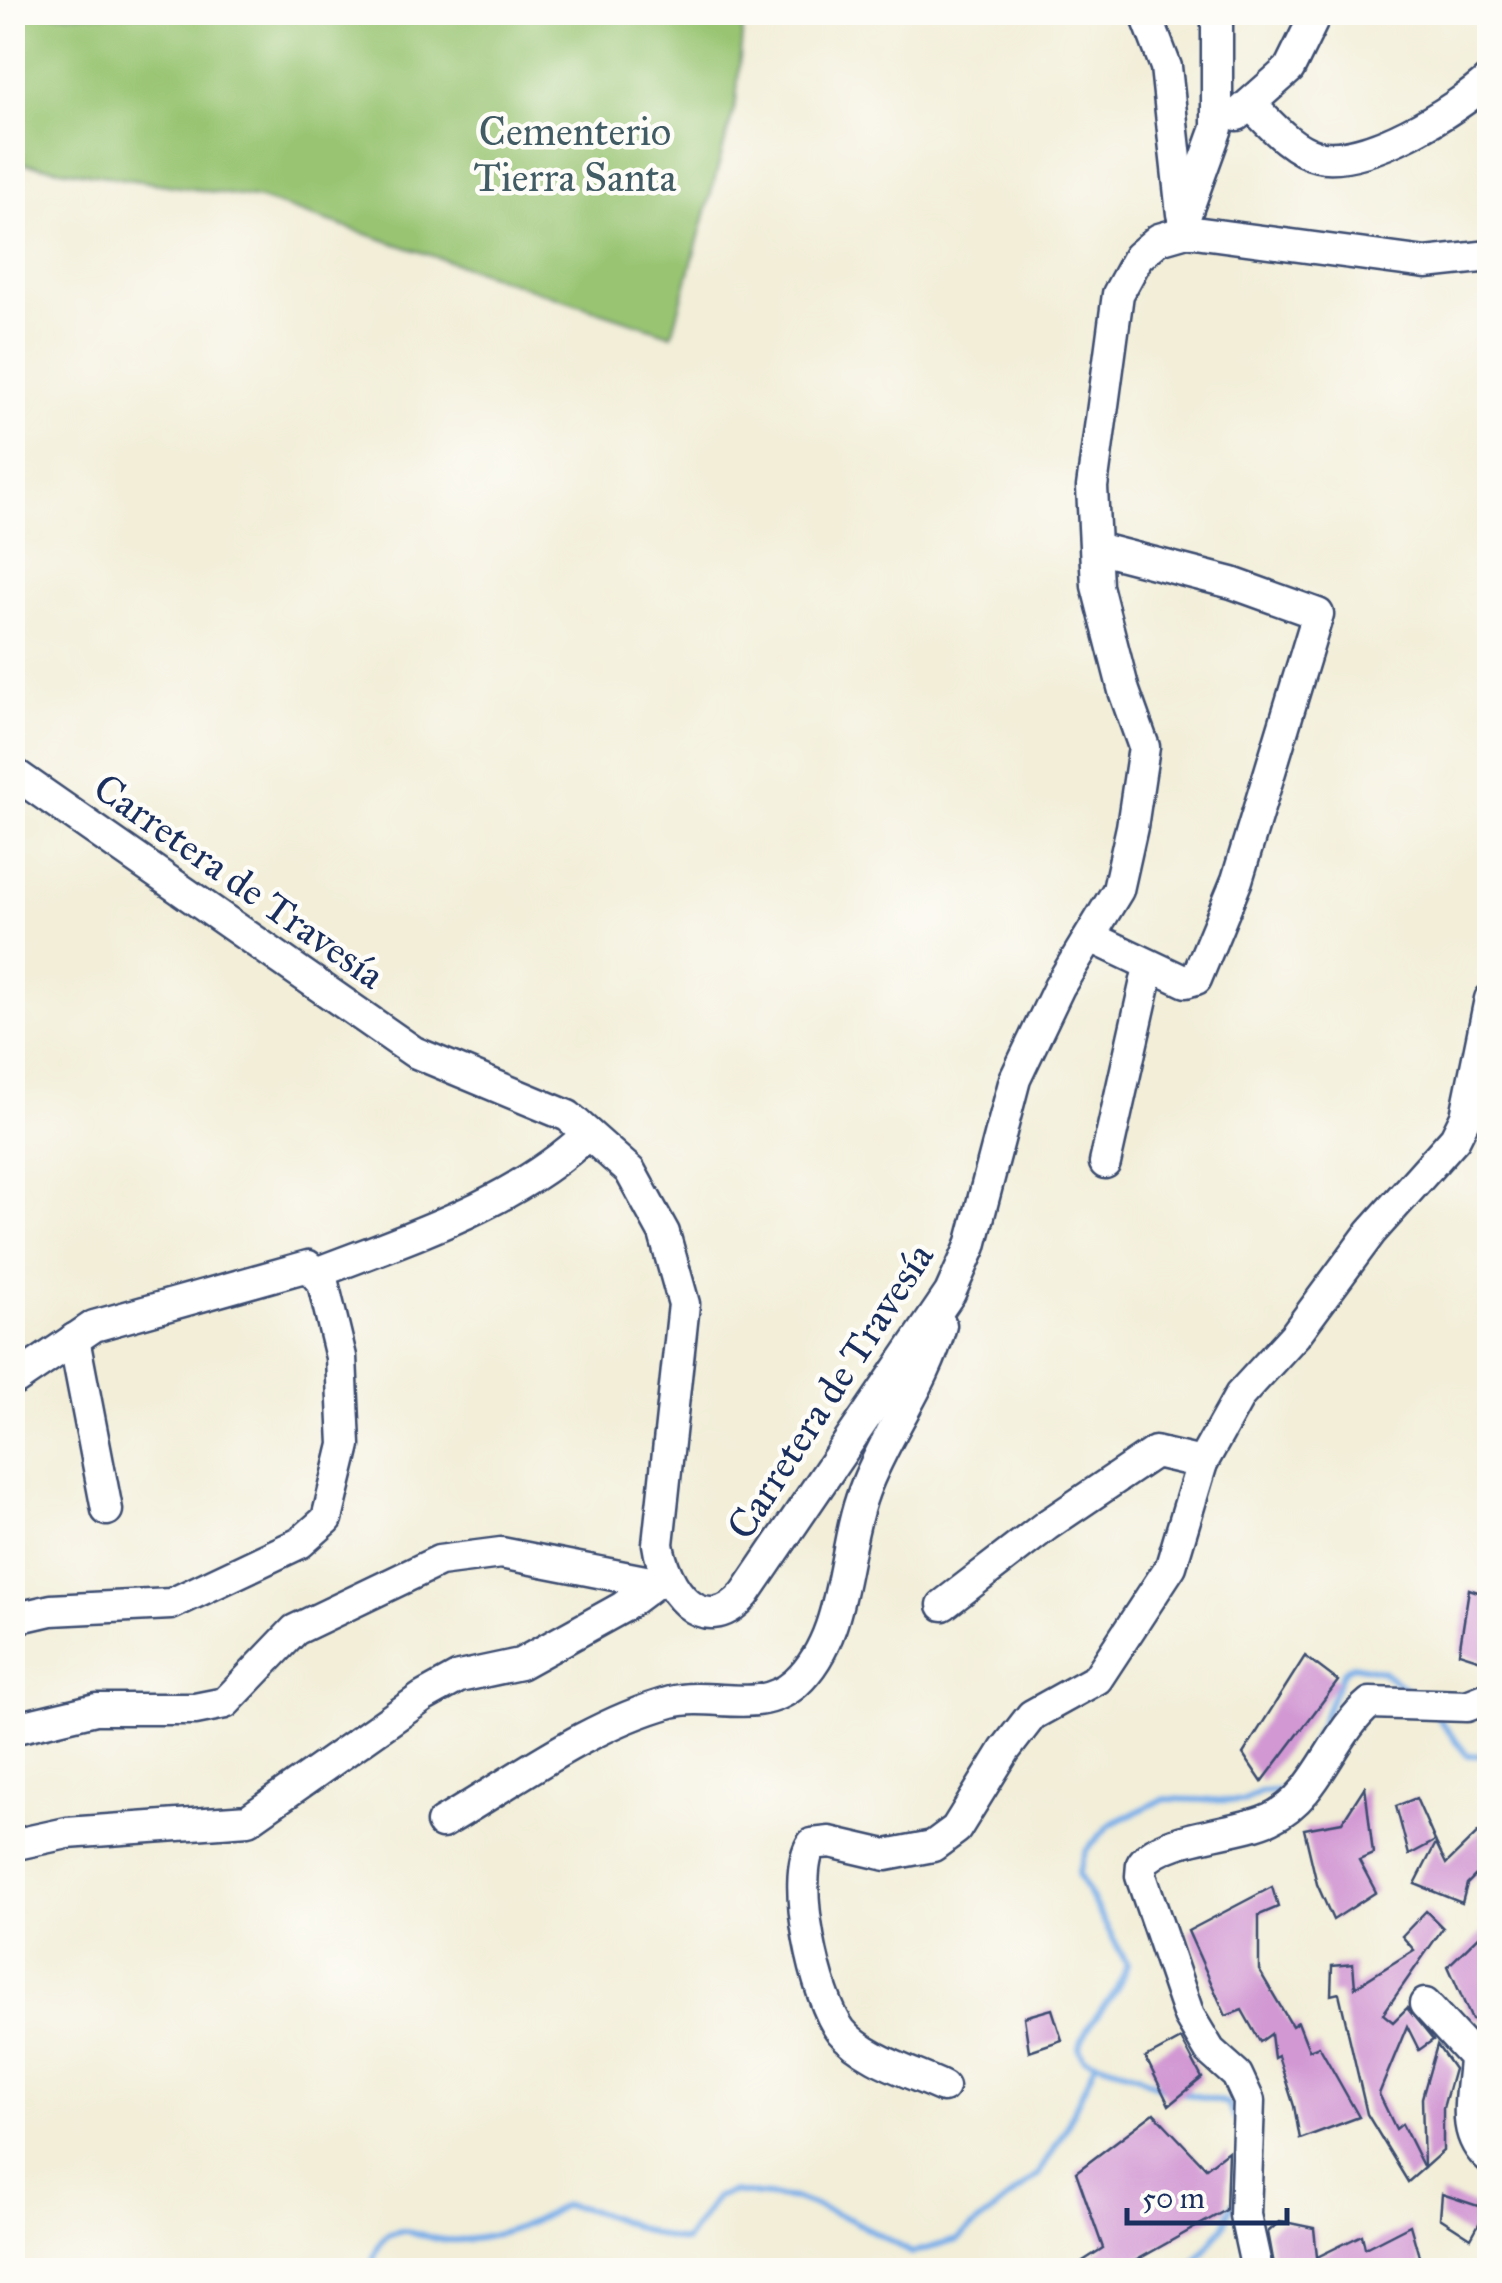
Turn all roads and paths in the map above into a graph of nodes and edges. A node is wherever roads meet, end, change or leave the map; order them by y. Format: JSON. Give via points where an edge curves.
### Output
{"nodes":[{"id":1,"x":1145,"y":12,"type":"edge"},
{"id":2,"x":1217,"y":12,"type":"edge"},
{"id":3,"x":1317,"y":12,"type":"edge"},
{"id":4,"x":1490,"y":78,"type":"edge"},
{"id":5,"x":1251,"y":105,"type":"junction"},
{"id":6,"x":1218,"y":128,"type":"junction"},
{"id":7,"x":1185,"y":226,"type":"junction"},
{"id":8,"x":1490,"y":256,"type":"edge"},
{"id":9,"x":1096,"y":548,"type":"junction"},
{"id":10,"x":12,"y":772,"type":"edge"},
{"id":11,"x":1092,"y":937,"type":"junction"},
{"id":12,"x":1149,"y":967,"type":"junction"},
{"id":13,"x":1490,"y":999,"type":"edge"},
{"id":14,"x":588,"y":1134,"type":"junction"},
{"id":15,"x":1105,"y":1163,"type":"dead end"},
{"id":16,"x":316,"y":1274,"type":"junction"},
{"id":17,"x":950,"y":1294,"type":"junction"},
{"id":18,"x":74,"y":1339,"type":"junction"},
{"id":19,"x":16,"y":1379,"type":"dead end"},
{"id":20,"x":1202,"y":1463,"type":"junction"},
{"id":21,"x":108,"y":1510,"type":"dead end"},
{"id":22,"x":658,"y":1578,"type":"junction"},
{"id":23,"x":943,"y":1605,"type":"dead end"},
{"id":24,"x":12,"y":1619,"type":"edge"},
{"id":25,"x":1478,"y":1701,"type":"edge"},
{"id":26,"x":12,"y":1729,"type":"edge"},
{"id":27,"x":442,"y":1822,"type":"dead end"},
{"id":28,"x":12,"y":1845,"type":"edge"},
{"id":29,"x":1425,"y":2004,"type":"dead end"},
{"id":30,"x":943,"y":2087,"type":"dead end"},
{"id":31,"x":1490,"y":2159,"type":"edge"},
{"id":32,"x":1257,"y":2270,"type":"edge"}],
"edges":[{"from":1,"to":7,"type":"street","via":[[1166,67]]},
{"from":2,"to":6,"type":"street"},
{"from":3,"to":5,"type":"street","via":[[1289,69]]},
{"from":4,"to":5,"type":"street","via":[[1463,104],[1352,158],[1316,156],[1282,136]]},
{"from":5,"to":6,"type":"street"},
{"from":6,"to":7,"type":"street"},
{"from":7,"to":8,"type":"street","via":[[1426,263]]},
{"from":7,"to":9,"type":"street","name":"Carretera de Travesía","via":[[1138,257],[1118,294],[1092,487]]},
{"from":9,"to":11,"type":"street","name":"Carretera de Travesía","via":[[1097,586],[1144,747],[1118,890]]},
{"from":9,"to":12,"type":"street","via":[[1232,583],[1318,614],[1238,880],[1201,970],[1186,982]]},
{"from":10,"to":14,"type":"street","name":"Carretera de Travesía","via":[[414,1052],[568,1116]]},
{"from":11,"to":12,"type":"street"},
{"from":11,"to":17,"type":"street","name":"Carretera de Travesía","via":[[1059,987],[1015,1080],[970,1246]]},
{"from":12,"to":15,"type":"street"},
{"from":13,"to":20,"type":"street","via":[[1466,1116],[1455,1138],[1240,1395]]},
{"from":14,"to":16,"type":"street","via":[[561,1160],[500,1195]]},
{"from":14,"to":22,"type":"street","name":"Carretera de Travesía","via":[[630,1170],[664,1233],[684,1304]]},
{"from":16,"to":18,"type":"street","via":[[308,1266],[226,1287],[124,1315]]},
{"from":16,"to":24,"type":"street","via":[[341,1356],[345,1444],[327,1520],[300,1543],[171,1604],[51,1610]]},
{"from":17,"to":22,"type":"street","name":"Carretera de Travesía","via":[[736,1604],[704,1612]]},
{"from":17,"to":27,"type":"street","via":[[936,1344],[862,1494],[822,1648],[796,1683],[756,1700],[676,1701],[641,1712]]},
{"from":18,"to":19,"type":"street"},
{"from":18,"to":21,"type":"street"},
{"from":20,"to":23,"type":"street","via":[[1154,1452]]},
{"from":20,"to":30,"type":"street","via":[[1171,1566],[1122,1647],[1097,1679],[1032,1716],[956,1829],[932,1846],[886,1855],[830,1842],[812,1844],[803,1857],[800,1884],[831,2014],[858,2045]]},
{"from":22,"to":26,"type":"street","via":[[501,1553],[439,1561],[295,1630],[225,1703],[195,1710],[96,1709]]},
{"from":22,"to":28,"type":"street","via":[[623,1607],[520,1664],[459,1677],[423,1697],[248,1820],[67,1833]]},
{"from":25,"to":32,"type":"street","via":[[1370,1703],[1350,1720],[1298,1800],[1270,1818],[1162,1850],[1142,1864],[1189,2016],[1210,2051],[1237,2075],[1249,2101],[1245,2215]]},
{"from":29,"to":31,"type":"street","via":[[1474,2057],[1470,2131]]}]}
